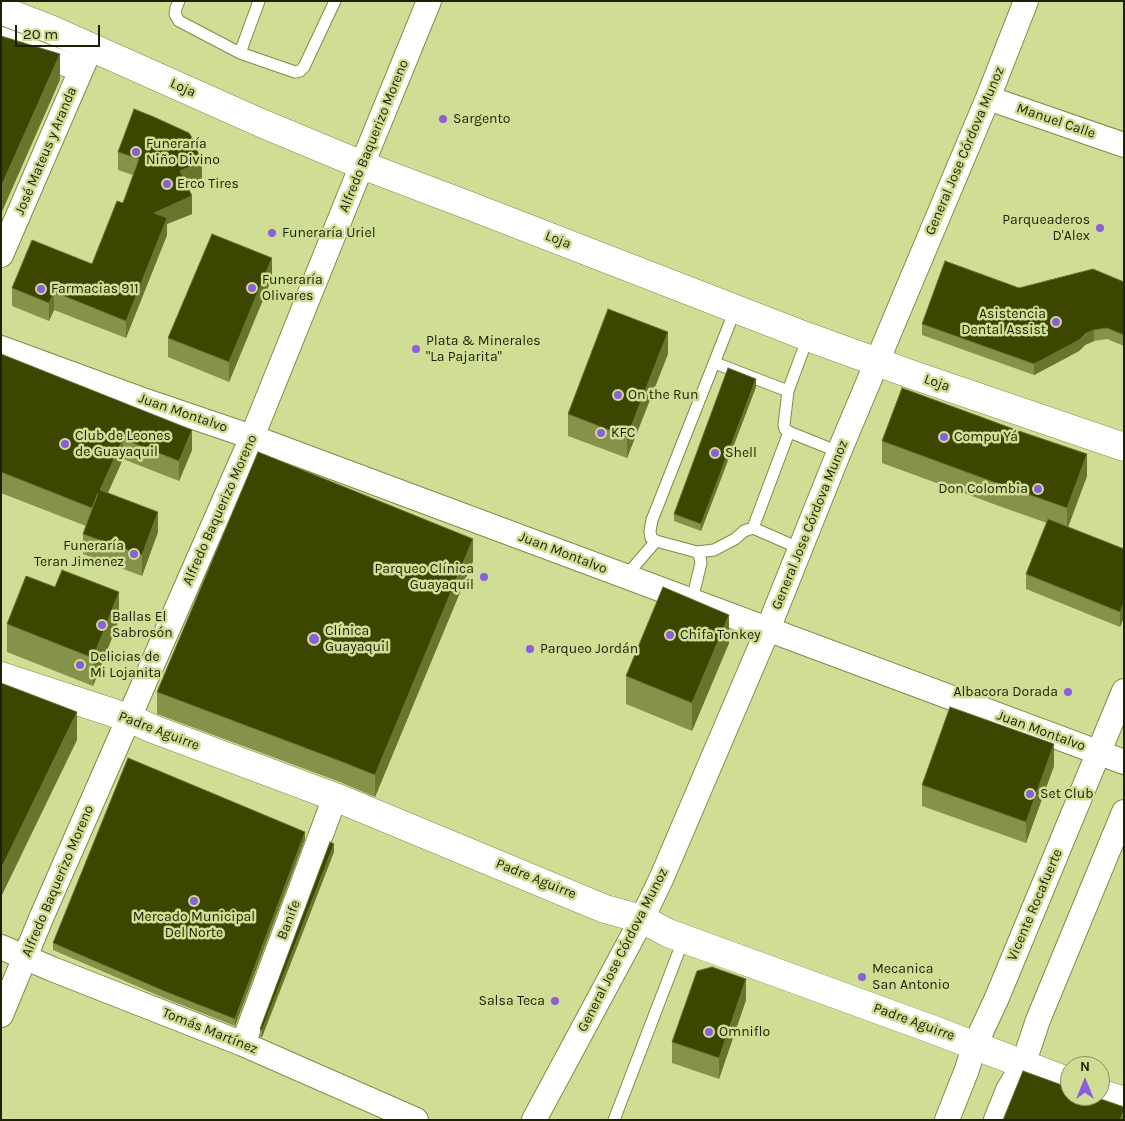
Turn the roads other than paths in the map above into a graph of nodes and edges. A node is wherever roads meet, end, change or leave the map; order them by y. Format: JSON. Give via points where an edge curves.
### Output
{"nodes":[{"id":1,"x":179,"y":1,"type":"edge"},
{"id":2,"x":259,"y":1,"type":"edge"},
{"id":3,"x":335,"y":1,"type":"edge"},
{"id":4,"x":430,"y":1,"type":"edge"},
{"id":5,"x":1026,"y":1,"type":"edge"},
{"id":6,"x":1,"y":10,"type":"edge"},
{"id":7,"x":1,"y":39,"type":"edge"},
{"id":8,"x":240,"y":53,"type":"junction"},
{"id":9,"x":86,"y":58,"type":"junction"},
{"id":10,"x":988,"y":98,"type":"junction"},
{"id":11,"x":1124,"y":144,"type":"edge"},
{"id":12,"x":362,"y":165,"type":"junction"},
{"id":13,"x":1,"y":255,"type":"edge"},
{"id":14,"x":735,"y":310,"type":"junction"},
{"id":15,"x":808,"y":337,"type":"junction"},
{"id":16,"x":1,"y":348,"type":"edge"},
{"id":17,"x":715,"y":363,"type":"junction"},
{"id":18,"x":877,"y":363,"type":"junction"},
{"id":19,"x":788,"y":391,"type":"junction"},
{"id":20,"x":789,"y":432,"type":"junction"},
{"id":21,"x":252,"y":437,"type":"junction"},
{"id":22,"x":1124,"y":447,"type":"edge"},
{"id":23,"x":839,"y":452,"type":"junction"},
{"id":24,"x":753,"y":528,"type":"junction"},
{"id":25,"x":656,"y":541,"type":"junction"},
{"id":26,"x":801,"y":549,"type":"junction"},
{"id":27,"x":697,"y":552,"type":"junction"},
{"id":28,"x":625,"y":576,"type":"junction"},
{"id":29,"x":692,"y":600,"type":"junction"},
{"id":30,"x":768,"y":629,"type":"junction"},
{"id":31,"x":1,"y":676,"type":"edge"},
{"id":32,"x":1124,"y":691,"type":"edge"},
{"id":33,"x":128,"y":718,"type":"junction"},
{"id":34,"x":1098,"y":752,"type":"junction"},
{"id":35,"x":1124,"y":762,"type":"edge"},
{"id":36,"x":335,"y":797,"type":"junction"},
{"id":37,"x":1124,"y":812,"type":"edge"},
{"id":38,"x":642,"y":919,"type":"junction"},
{"id":39,"x":684,"y":938,"type":"junction"},
{"id":40,"x":1,"y":946,"type":"edge"},
{"id":41,"x":26,"y":957,"type":"junction"},
{"id":42,"x":1,"y":1015,"type":"edge"},
{"id":43,"x":243,"y":1044,"type":"junction"},
{"id":44,"x":975,"y":1045,"type":"junction"},
{"id":45,"x":1023,"y":1065,"type":"junction"},
{"id":46,"x":1060,"y":1078,"type":"edge"},
{"id":47,"x":1110,"y":1096,"type":"edge"},
{"id":48,"x":1124,"y":1101,"type":"edge"},
{"id":49,"x":416,"y":1120,"type":"edge"},
{"id":50,"x":534,"y":1120,"type":"edge"},
{"id":51,"x":614,"y":1120,"type":"edge"},
{"id":52,"x":947,"y":1120,"type":"edge"},
{"id":53,"x":996,"y":1120,"type":"edge"}],
"edges":[{"from":1,"to":8,"type":"lane","via":[[175,14],[178,21]]},
{"from":2,"to":8,"type":"lane"},
{"from":3,"to":8,"type":"lane","via":[[300,71]]},
{"from":4,"to":12,"type":"street","name":"Alfredo Baquerizo Moreno"},
{"from":5,"to":10,"type":"street","name":"General Jose Córdova Munoz"},
{"from":6,"to":9,"type":"main road","name":"Loja","via":[[50,29]]},
{"from":7,"to":9,"type":"street","name":"Loja"},
{"from":9,"to":12,"type":"main road","name":"Loja","via":[[261,122]]},
{"from":9,"to":13,"type":"street","name":"José Mateus y Aranda"},
{"from":10,"to":11,"type":"street","name":"Manuel Calle"},
{"from":10,"to":18,"type":"street","name":"General Jose Córdova Munoz"},
{"from":12,"to":14,"type":"main road","name":"Loja"},
{"from":12,"to":21,"type":"street","name":"Alfredo Baquerizo Moreno"},
{"from":14,"to":15,"type":"main road","name":"Loja"},
{"from":14,"to":17,"type":"lane"},
{"from":15,"to":18,"type":"main road","name":"Loja"},
{"from":15,"to":19,"type":"lane"},
{"from":16,"to":21,"type":"street","name":"Juan Montalvo"},
{"from":17,"to":19,"type":"lane"},
{"from":17,"to":25,"type":"lane","via":[[652,520],[651,538]]},
{"from":18,"to":22,"type":"main road","name":"Loja"},
{"from":18,"to":23,"type":"street","name":"General Jose Córdova Munoz"},
{"from":19,"to":20,"type":"lane","via":[[784,426]]},
{"from":20,"to":23,"type":"lane"},
{"from":20,"to":24,"type":"lane"},
{"from":21,"to":28,"type":"street","name":"Juan Montalvo"},
{"from":21,"to":33,"type":"street","name":"Alfredo Baquerizo Moreno"},
{"from":23,"to":26,"type":"street","name":"General Jose Córdova Munoz"},
{"from":24,"to":26,"type":"lane"},
{"from":24,"to":27,"type":"lane","via":[[744,530],[714,550]]},
{"from":25,"to":27,"type":"lane"},
{"from":25,"to":28,"type":"lane"},
{"from":26,"to":30,"type":"street","name":"General Jose Córdova Munoz"},
{"from":27,"to":29,"type":"lane","via":[[701,563]]},
{"from":28,"to":29,"type":"street","name":"Juan Montalvo"},
{"from":29,"to":30,"type":"street","name":"Juan Montalvo"},
{"from":30,"to":34,"type":"street","name":"Juan Montalvo"},
{"from":30,"to":38,"type":"street","name":"General Jose Córdova Munoz"},
{"from":31,"to":33,"type":"main road","name":"Padre Aguirre"},
{"from":32,"to":34,"type":"street","name":"Vicente Rocafuerte"},
{"from":33,"to":36,"type":"main road","name":"Padre Aguirre"},
{"from":33,"to":41,"type":"street","name":"Alfredo Baquerizo Moreno"},
{"from":34,"to":35,"type":"street","name":"Juan Montalvo"},
{"from":34,"to":44,"type":"street","name":"Vicente Rocafuerte"},
{"from":36,"to":38,"type":"main road","name":"Padre Aguirre","via":[[605,909]]},
{"from":36,"to":43,"type":"street","name":"Banife"},
{"from":37,"to":45,"type":"street","via":[[1038,1020]]},
{"from":38,"to":39,"type":"main road","name":"Padre Aguirre"},
{"from":38,"to":50,"type":"street","name":"General Jose Córdova Munoz"},
{"from":39,"to":44,"type":"main road","name":"Padre Aguirre"},
{"from":39,"to":51,"type":"lane"},
{"from":40,"to":41,"type":"street","name":"Tomás Martínez"},
{"from":41,"to":42,"type":"street","name":"Alfredo Baquerizo Moreno"},
{"from":41,"to":43,"type":"street","name":"Tomás Martínez"},
{"from":43,"to":49,"type":"street","name":"Tomás Martínez"},
{"from":44,"to":45,"type":"main road","name":"Padre Aguirre"},
{"from":44,"to":52,"type":"street","name":"Vicente Rocafuerte"},
{"from":45,"to":46,"type":"main road","name":"Padre Aguirre"},
{"from":45,"to":53,"type":"street"},
{"from":47,"to":48,"type":"main road"}]}
